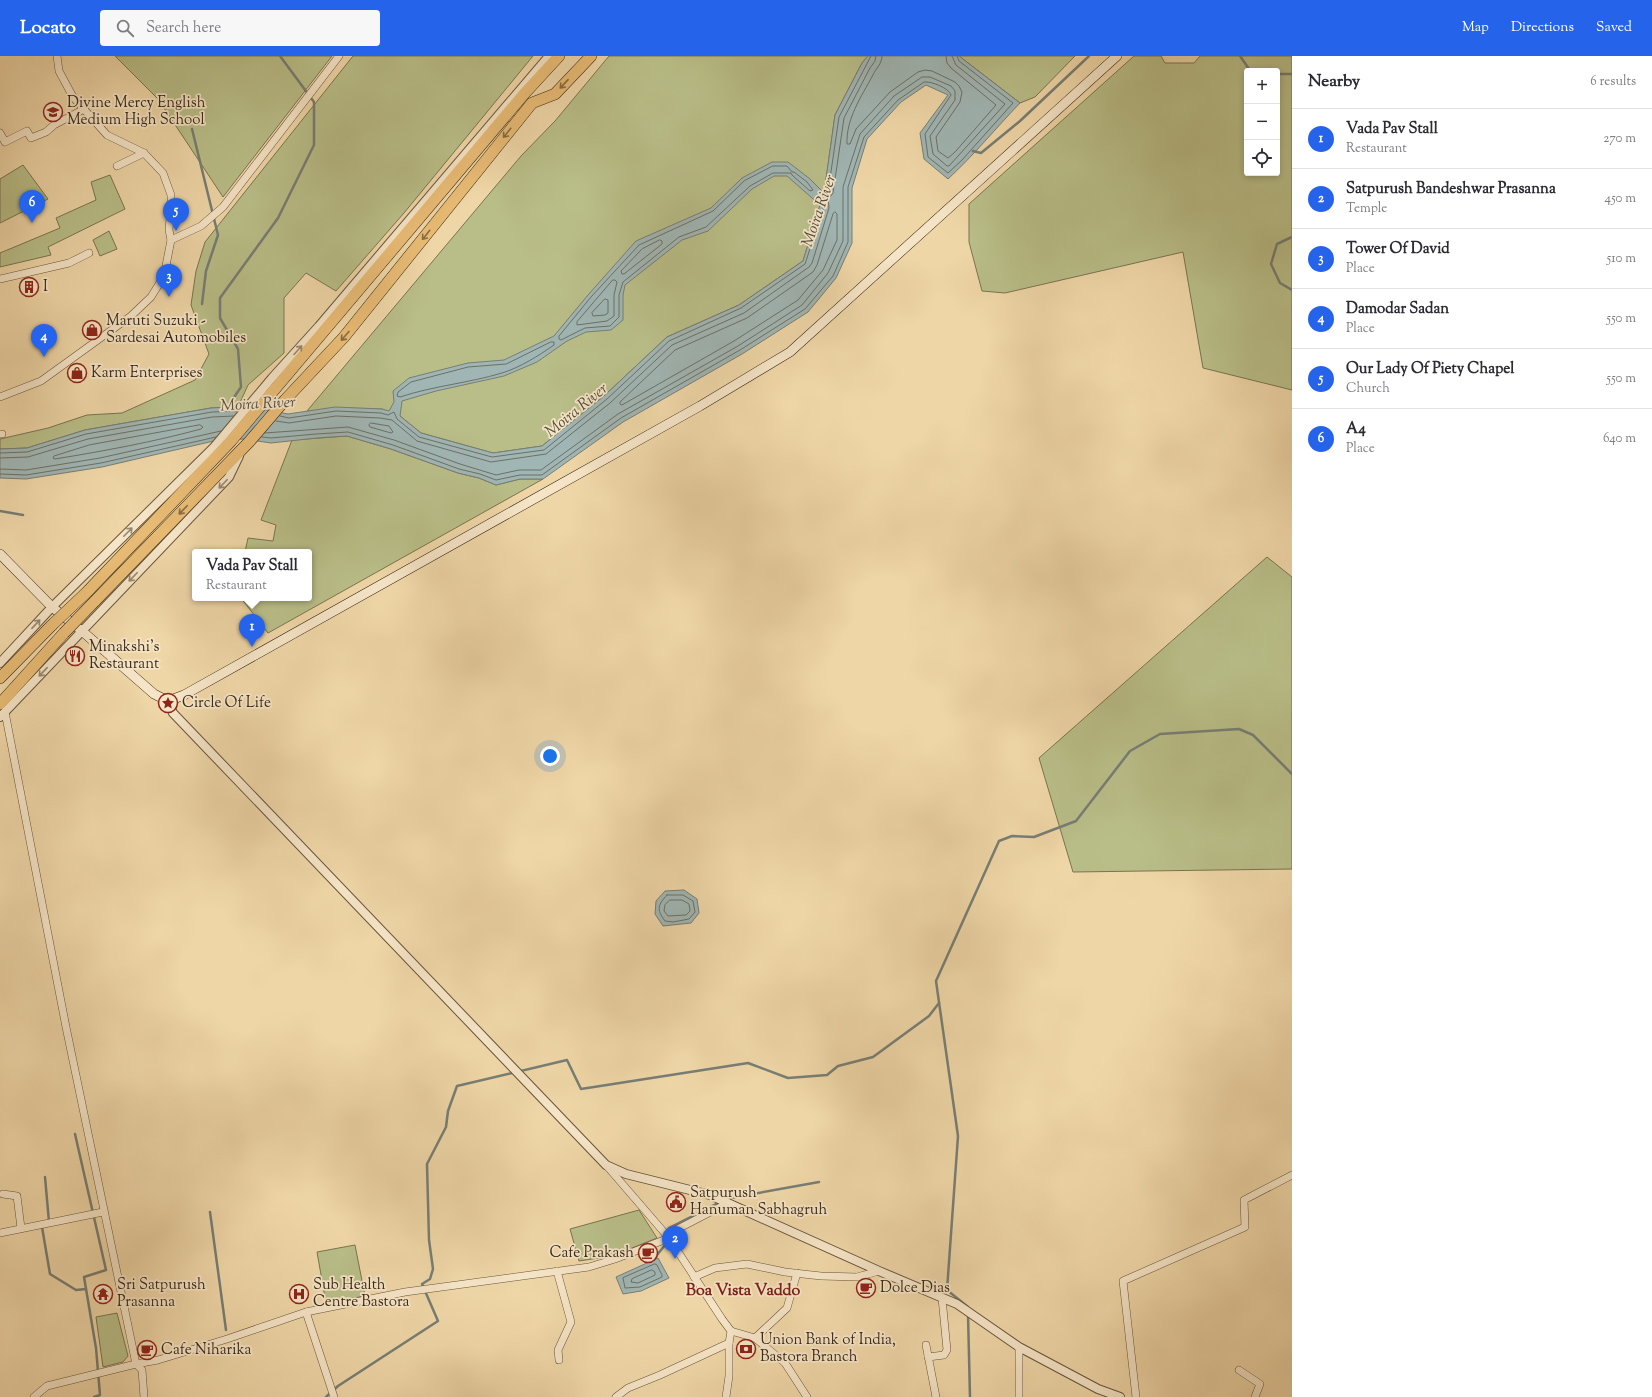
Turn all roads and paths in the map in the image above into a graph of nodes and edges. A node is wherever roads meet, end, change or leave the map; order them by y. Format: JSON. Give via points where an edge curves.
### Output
{"nodes":[{"id":1,"x":57,"y":56,"type":"edge"},
{"id":2,"x":339,"y":56,"type":"edge"},
{"id":3,"x":549,"y":56,"type":"edge"},
{"id":4,"x":559,"y":56,"type":"edge"},
{"id":5,"x":591,"y":56,"type":"edge"},
{"id":6,"x":1117,"y":56,"type":"edge"},
{"id":7,"x":84,"y":109,"type":"junction"},
{"id":8,"x":0,"y":133,"type":"edge"},
{"id":9,"x":144,"y":152,"type":"junction"},
{"id":10,"x":117,"y":166,"type":"dead end"},
{"id":11,"x":171,"y":240,"type":"junction"},
{"id":12,"x":88,"y":253,"type":"dead end"},
{"id":13,"x":0,"y":279,"type":"edge"},
{"id":14,"x":276,"y":381,"type":"junction"},
{"id":15,"x":0,"y":397,"type":"edge"},
{"id":16,"x":245,"y":446,"type":"junction"},
{"id":17,"x":0,"y":554,"type":"edge"},
{"id":18,"x":52,"y":607,"type":"junction"},
{"id":19,"x":82,"y":631,"type":"junction"},
{"id":20,"x":0,"y":662,"type":"edge"},
{"id":21,"x":0,"y":678,"type":"edge"},
{"id":22,"x":168,"y":701,"type":"junction"},
{"id":23,"x":2,"y":711,"type":"edge"},
{"id":24,"x":606,"y":1165,"type":"junction"},
{"id":25,"x":1292,"y":1175,"type":"edge"},
{"id":26,"x":3,"y":1194,"type":"dead end"},
{"id":27,"x":724,"y":1201,"type":"junction"},
{"id":28,"x":103,"y":1212,"type":"junction"},
{"id":29,"x":21,"y":1228,"type":"junction"},
{"id":30,"x":0,"y":1233,"type":"edge"},
{"id":31,"x":667,"y":1238,"type":"junction"},
{"id":32,"x":557,"y":1271,"type":"junction"},
{"id":33,"x":879,"y":1271,"type":"junction"},
{"id":34,"x":797,"y":1273,"type":"junction"},
{"id":35,"x":694,"y":1277,"type":"junction"},
{"id":36,"x":942,"y":1298,"type":"junction"},
{"id":37,"x":306,"y":1312,"type":"junction"},
{"id":38,"x":731,"y":1331,"type":"junction"},
{"id":39,"x":755,"y":1338,"type":"junction"},
{"id":40,"x":729,"y":1342,"type":"junction"},
{"id":41,"x":926,"y":1345,"type":"dead end"},
{"id":42,"x":1019,"y":1347,"type":"junction"},
{"id":43,"x":928,"y":1357,"type":"junction"},
{"id":44,"x":559,"y":1360,"type":"dead end"},
{"id":45,"x":136,"y":1364,"type":"junction"},
{"id":46,"x":1240,"y":1370,"type":"dead end"},
{"id":47,"x":34,"y":1397,"type":"edge"},
{"id":48,"x":144,"y":1397,"type":"edge"},
{"id":49,"x":334,"y":1397,"type":"edge"},
{"id":50,"x":616,"y":1397,"type":"edge"},
{"id":51,"x":726,"y":1397,"type":"edge"},
{"id":52,"x":807,"y":1397,"type":"edge"},
{"id":53,"x":936,"y":1397,"type":"edge"},
{"id":54,"x":1018,"y":1397,"type":"edge"},
{"id":55,"x":1120,"y":1397,"type":"edge"},
{"id":56,"x":1136,"y":1397,"type":"edge"},
{"id":57,"x":1255,"y":1397,"type":"edge"}],
"edges":[{"from":1,"to":7,"type":"street","via":[[59,71],[73,97]]},
{"from":2,"to":11,"type":"street","via":[[223,206],[201,226]]},
{"from":14,"to":3,"type":"street","one_way":true,"via":[[319,326]]},
{"from":4,"to":14,"type":"highway"},
{"from":5,"to":16,"type":"highway","one_way":true,"via":[[555,94],[532,103],[344,337]]},
{"from":6,"to":22,"type":"main road","via":[[790,352],[700,406]]},
{"from":7,"to":8,"type":"street","via":[[31,138],[27,131],[6,142]]},
{"from":7,"to":9,"type":"street","via":[[107,135]]},
{"from":9,"to":10,"type":"street"},
{"from":9,"to":11,"type":"street","via":[[163,173],[170,195]]},
{"from":11,"to":15,"type":"street","via":[[164,276],[151,297],[136,311],[41,382]]},
{"from":12,"to":13,"type":"street","via":[[69,263]]},
{"from":18,"to":14,"type":"street","one_way":true},
{"from":14,"to":21,"type":"highway","bridge":true,"via":[[231,441],[88,591]]},
{"from":16,"to":19,"type":"street","one_way":true,"via":[[229,477]]},
{"from":16,"to":23,"type":"highway","one_way":true,"bridge":true,"via":[[64,633]]},
{"from":17,"to":18,"type":"main road"},
{"from":18,"to":19,"type":"main road"},
{"from":20,"to":18,"type":"street","one_way":true},
{"from":19,"to":22,"type":"main road","via":[[154,694]]},
{"from":19,"to":23,"type":"street","one_way":true},
{"from":22,"to":24,"type":"street","via":[[173,713]]},
{"from":23,"to":28,"type":"street"},
{"from":24,"to":27,"type":"street","via":[[626,1174],[710,1195]]},
{"from":24,"to":31,"type":"street"},
{"from":25,"to":56,"type":"street","via":[[1244,1200],[1245,1227],[1123,1281]]},
{"from":26,"to":29,"type":"street","via":[[17,1196]]},
{"from":27,"to":31,"type":"street"},
{"from":27,"to":33,"type":"street"},
{"from":28,"to":29,"type":"street"},
{"from":28,"to":45,"type":"street"},
{"from":29,"to":30,"type":"street"},
{"from":31,"to":32,"type":"street","via":[[589,1267]]},
{"from":31,"to":35,"type":"street"},
{"from":32,"to":37,"type":"street","via":[[424,1289]]},
{"from":32,"to":44,"type":"street","via":[[571,1322],[558,1350]]},
{"from":33,"to":34,"type":"street","via":[[857,1277]]},
{"from":33,"to":36,"type":"street"},
{"from":34,"to":35,"type":"street","via":[[747,1264],[716,1268]]},
{"from":34,"to":39,"type":"street","via":[[786,1308]]},
{"from":35,"to":38,"type":"street"},
{"from":36,"to":42,"type":"street","via":[[957,1304]]},
{"from":36,"to":43,"type":"street","via":[[948,1350],[944,1355]]},
{"from":37,"to":45,"type":"street","via":[[227,1339]]},
{"from":37,"to":49,"type":"street"},
{"from":38,"to":39,"type":"street"},
{"from":38,"to":40,"type":"street"},
{"from":39,"to":52,"type":"street","via":[[785,1363]]},
{"from":40,"to":50,"type":"street","via":[[628,1388]]},
{"from":40,"to":51,"type":"street"},
{"from":41,"to":43,"type":"street"},
{"from":42,"to":54,"type":"street"},
{"from":42,"to":55,"type":"street","via":[[1098,1389]]},
{"from":43,"to":53,"type":"street"},
{"from":45,"to":47,"type":"street","via":[[48,1386]]},
{"from":45,"to":48,"type":"street","via":[[142,1370]]},
{"from":46,"to":57,"type":"street","via":[[1260,1384]]}]}
